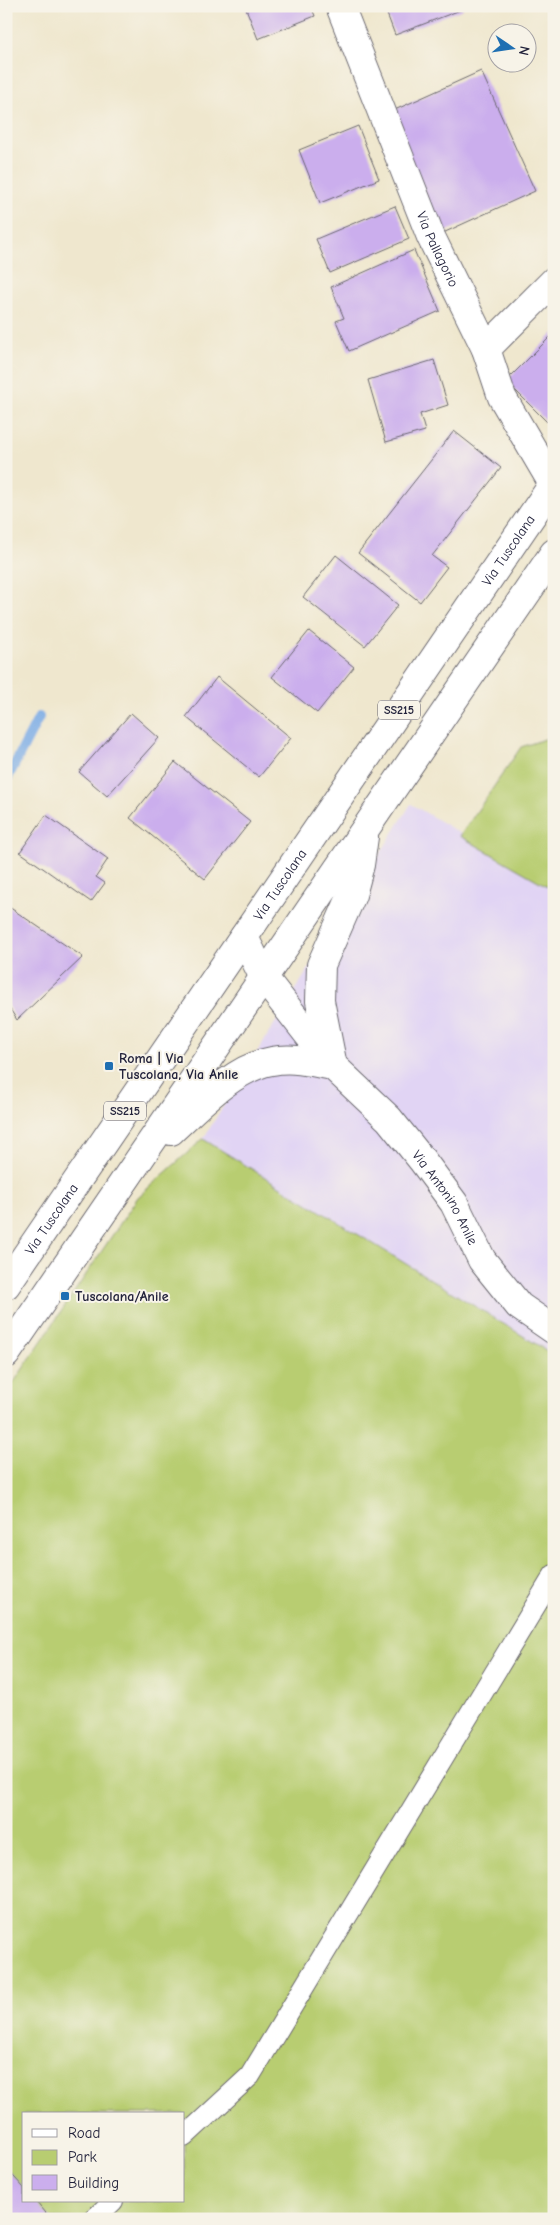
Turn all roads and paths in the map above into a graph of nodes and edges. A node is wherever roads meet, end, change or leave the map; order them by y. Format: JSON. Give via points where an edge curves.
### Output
{"nodes":[{"id":1,"x":340,"y":6,"type":"edge"},
{"id":2,"x":554,"y":281,"type":"edge"},
{"id":3,"x":486,"y":349,"type":"junction"},
{"id":4,"x":553,"y":484,"type":"edge"},
{"id":5,"x":554,"y":553,"type":"edge"},
{"id":6,"x":365,"y":829,"type":"junction"},
{"id":7,"x":244,"y":937,"type":"junction"},
{"id":8,"x":264,"y":978,"type":"junction"},
{"id":9,"x":333,"y":1066,"type":"junction"},
{"id":10,"x":136,"y":1162,"type":"junction"},
{"id":11,"x":6,"y":1285,"type":"edge"},
{"id":12,"x":554,"y":1330,"type":"edge"},
{"id":13,"x":6,"y":1354,"type":"edge"},
{"id":14,"x":554,"y":1575,"type":"edge"},
{"id":15,"x":185,"y":2136,"type":"edge"},
{"id":16,"x":112,"y":2202,"type":"edge"},
{"id":17,"x":94,"y":2219,"type":"edge"}],
"edges":[{"from":1,"to":3,"type":"main road","name":"Via Pallagorio","via":[[431,237]]},
{"from":2,"to":3,"type":"main road"},
{"from":3,"to":4,"type":"main road","name":"Via Pallagorio","via":[[502,397]]},
{"from":4,"to":7,"type":"main road","name":"Via Tuscolana","number":"SS215"},
{"from":5,"to":6,"type":"main road","number":"SS215"},
{"from":6,"to":8,"type":"main road","number":"SS215"},
{"from":6,"to":9,"type":"main road","via":[[352,895],[321,965],[320,1001]]},
{"from":7,"to":8,"type":"main road","name":"Via Antonino Anile"},
{"from":7,"to":11,"type":"main road","name":"Via Tuscolana","number":"SS215"},
{"from":8,"to":9,"type":"main road","name":"Via Antonino Anile"},
{"from":8,"to":10,"type":"main road","number":"SS215"},
{"from":9,"to":10,"type":"main road","via":[[284,1060],[268,1062],[237,1075]]},
{"from":9,"to":12,"type":"main road","name":"Via Antonino Anile","via":[[389,1119],[422,1160],[454,1203],[482,1260],[519,1306]]},
{"from":10,"to":13,"type":"main road","number":"SS215"},
{"from":14,"to":15,"type":"lane","via":[[250,2076]]},
{"from":16,"to":17,"type":"lane"}]}
